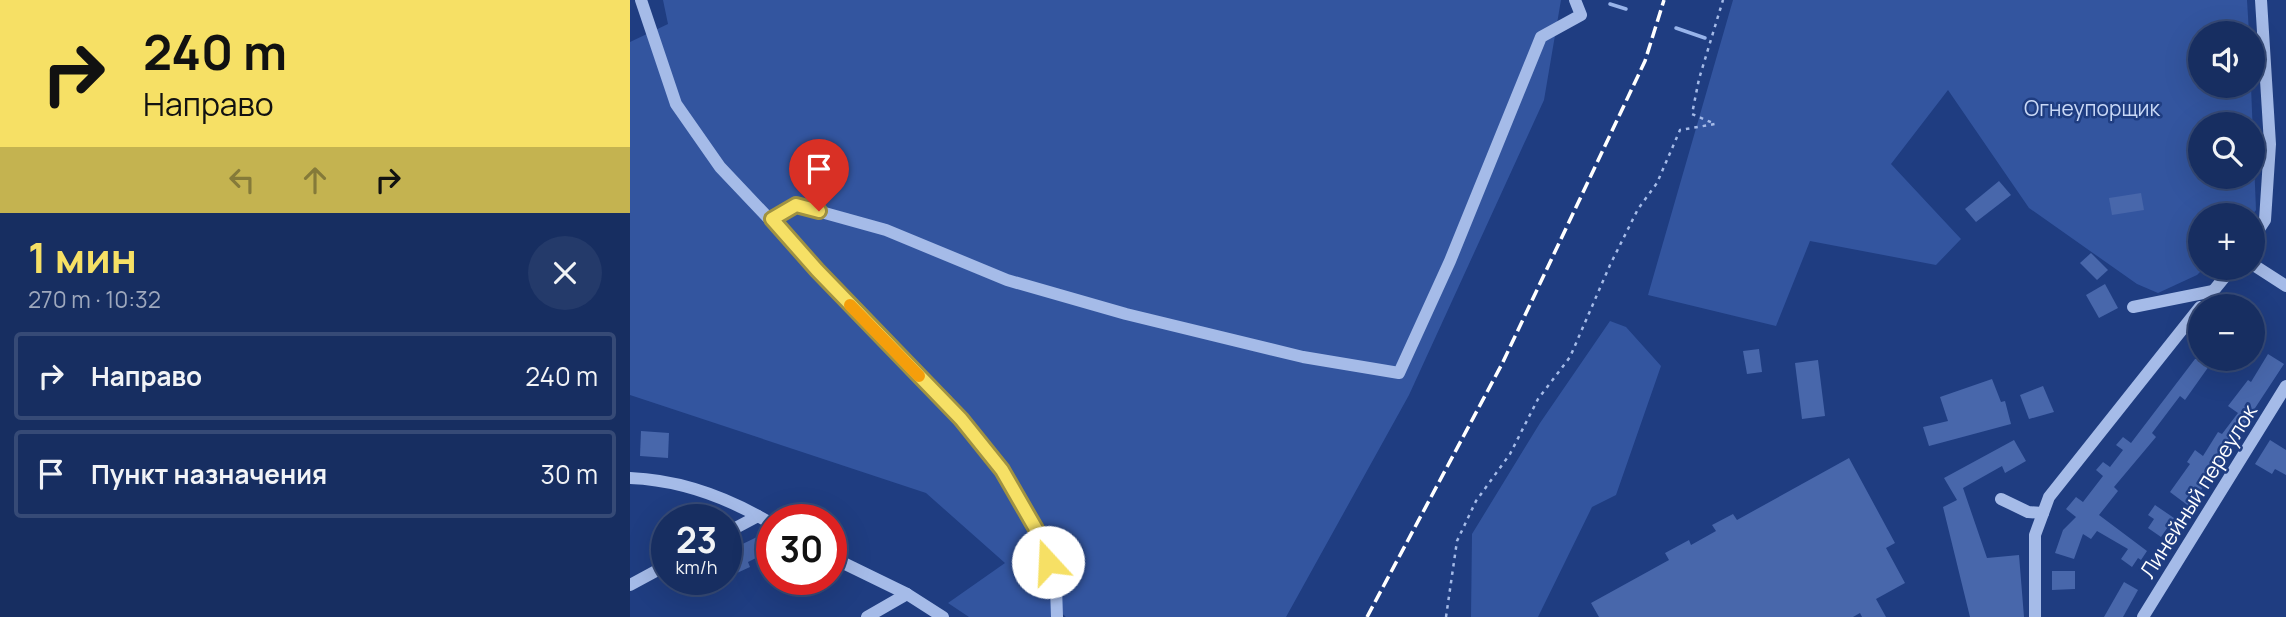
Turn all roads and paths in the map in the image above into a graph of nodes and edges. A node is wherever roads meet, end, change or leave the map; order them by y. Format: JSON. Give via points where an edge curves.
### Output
{"nodes":[{"id":1,"x":641,"y":0,"type":"edge"},
{"id":2,"x":1575,"y":0,"type":"edge"},
{"id":3,"x":1723,"y":0,"type":"edge"},
{"id":4,"x":2261,"y":0,"type":"edge"},
{"id":5,"x":772,"y":219,"type":"junction"},
{"id":6,"x":2265,"y":220,"type":"edge"},
{"id":7,"x":2265,"y":272,"type":"edge"},
{"id":8,"x":2222,"y":280,"type":"edge"},
{"id":9,"x":2286,"y":286,"type":"edge"},
{"id":10,"x":2213,"y":291,"type":"junction"},
{"id":11,"x":2211,"y":294,"type":"edge"},
{"id":12,"x":2133,"y":307,"type":"dead end"},
{"id":13,"x":2188,"y":322,"type":"edge"},
{"id":14,"x":2286,"y":386,"type":"edge"},
{"id":15,"x":630,"y":478,"type":"edge"},
{"id":16,"x":2000,"y":499,"type":"dead end"},
{"id":17,"x":2043,"y":513,"type":"junction"},
{"id":18,"x":756,"y":515,"type":"edge"},
{"id":19,"x":847,"y":565,"type":"edge"},
{"id":20,"x":651,"y":574,"type":"edge"},
{"id":21,"x":630,"y":585,"type":"edge"},
{"id":22,"x":907,"y":594,"type":"junction"},
{"id":23,"x":867,"y":617,"type":"edge"},
{"id":24,"x":943,"y":617,"type":"edge"},
{"id":25,"x":1057,"y":617,"type":"edge"},
{"id":26,"x":1446,"y":617,"type":"edge"},
{"id":27,"x":2035,"y":617,"type":"edge"},
{"id":28,"x":2143,"y":617,"type":"edge"}],
"edges":[{"from":1,"to":5,"type":"street","via":[[676,104],[720,167]]},
{"from":2,"to":5,"type":"street","via":[[1581,15],[1541,37],[1399,373],[1303,357],[1126,314],[1007,279],[886,230],[796,205]]},
{"from":3,"to":26,"type":"path","via":[[1692,114],[1715,124],[1680,130],[1657,183],[1638,209],[1610,265],[1570,357],[1538,399],[1510,454],[1476,500],[1457,541]]},
{"from":4,"to":6,"type":"street","via":[[2270,144]]},
{"from":5,"to":25,"type":"street","via":[[947,401],[1002,470],[1040,536],[1056,587]]},
{"from":7,"to":9,"type":"street"},
{"from":8,"to":10,"type":"street"},
{"from":10,"to":11,"type":"street"},
{"from":10,"to":12,"type":"street"},
{"from":13,"to":17,"type":"street","via":[[2049,497]]},
{"from":14,"to":28,"type":"street","name":"Линейный переулок"},
{"from":15,"to":18,"type":"street","via":[[661,479]]},
{"from":16,"to":17,"type":"street","via":[[2028,512]]},
{"from":17,"to":27,"type":"street","via":[[2035,535]]},
{"from":19,"to":22,"type":"street"},
{"from":20,"to":21,"type":"street"},
{"from":22,"to":23,"type":"street"},
{"from":22,"to":24,"type":"street"}]}
